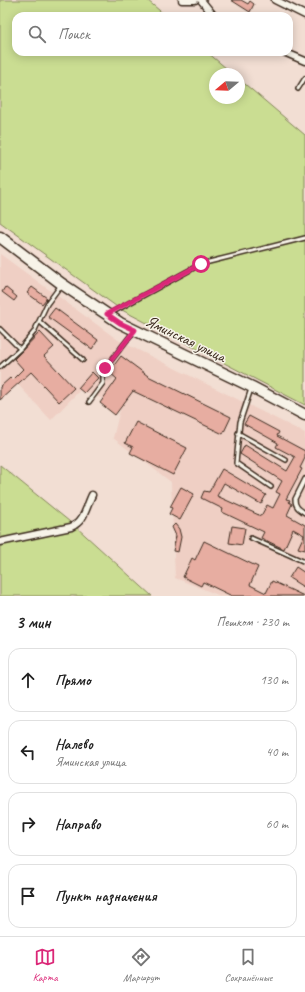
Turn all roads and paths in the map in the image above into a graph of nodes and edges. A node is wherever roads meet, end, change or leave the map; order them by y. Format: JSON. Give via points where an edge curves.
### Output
{"nodes":[{"id":1,"x":182,"y":0,"type":"edge"},
{"id":2,"x":195,"y":0,"type":"edge"},
{"id":3,"x":201,"y":0,"type":"edge"},
{"id":4,"x":277,"y":1,"type":"edge"},
{"id":5,"x":211,"y":12,"type":"edge"},
{"id":6,"x":305,"y":15,"type":"edge"},
{"id":7,"x":293,"y":56,"type":"edge"},
{"id":8,"x":305,"y":61,"type":"edge"},
{"id":9,"x":305,"y":78,"type":"edge"},
{"id":10,"x":298,"y":89,"type":"dead end"},
{"id":11,"x":0,"y":237,"type":"edge"},
{"id":12,"x":305,"y":238,"type":"edge"},
{"id":13,"x":62,"y":284,"type":"junction"},
{"id":14,"x":107,"y":314,"type":"junction"},
{"id":15,"x":40,"y":322,"type":"junction"},
{"id":16,"x":0,"y":329,"type":"edge"},
{"id":17,"x":135,"y":330,"type":"junction"},
{"id":18,"x":20,"y":349,"type":"junction"},
{"id":19,"x":83,"y":360,"type":"dead end"},
{"id":20,"x":0,"y":367,"type":"edge"},
{"id":21,"x":252,"y":387,"type":"junction"},
{"id":22,"x":89,"y":402,"type":"dead end"},
{"id":23,"x":305,"y":415,"type":"edge"},
{"id":24,"x":238,"y":433,"type":"junction"},
{"id":25,"x":286,"y":460,"type":"dead end"},
{"id":26,"x":305,"y":479,"type":"edge"},
{"id":27,"x":271,"y":487,"type":"dead end"},
{"id":28,"x":92,"y":495,"type":"dead end"},
{"id":29,"x":305,"y":513,"type":"edge"},
{"id":30,"x":251,"y":538,"type":"dead end"},
{"id":31,"x":0,"y":542,"type":"edge"},
{"id":32,"x":305,"y":562,"type":"edge"}],
"edges":[{"from":1,"to":2,"type":"street"},
{"from":3,"to":5,"type":"street"},
{"from":4,"to":6,"type":"street"},
{"from":7,"to":8,"type":"street"},
{"from":9,"to":10,"type":"lane"},
{"from":11,"to":13,"type":"main road","name":"Яминская улица"},
{"from":12,"to":14,"type":"lane","via":[[201,264]]},
{"from":13,"to":14,"type":"main road","name":"Яминская улица"},
{"from":13,"to":15,"type":"lane","via":[[47,304]]},
{"from":14,"to":17,"type":"main road","name":"Яминская улица"},
{"from":15,"to":18,"type":"lane"},
{"from":15,"to":19,"type":"lane"},
{"from":16,"to":18,"type":"lane"},
{"from":17,"to":21,"type":"main road","name":"Яминская улица"},
{"from":17,"to":22,"type":"lane","via":[[103,371],[103,383]]},
{"from":18,"to":20,"type":"lane"},
{"from":21,"to":23,"type":"main road","name":"Яминская улица"},
{"from":21,"to":24,"type":"lane"},
{"from":24,"to":25,"type":"lane"},
{"from":24,"to":27,"type":"lane","via":[[236,463]]},
{"from":26,"to":29,"type":"lane","via":[[295,499],[298,509]]},
{"from":28,"to":31,"type":"street","via":[[84,515],[71,527]]},
{"from":30,"to":32,"type":"lane"}]}
